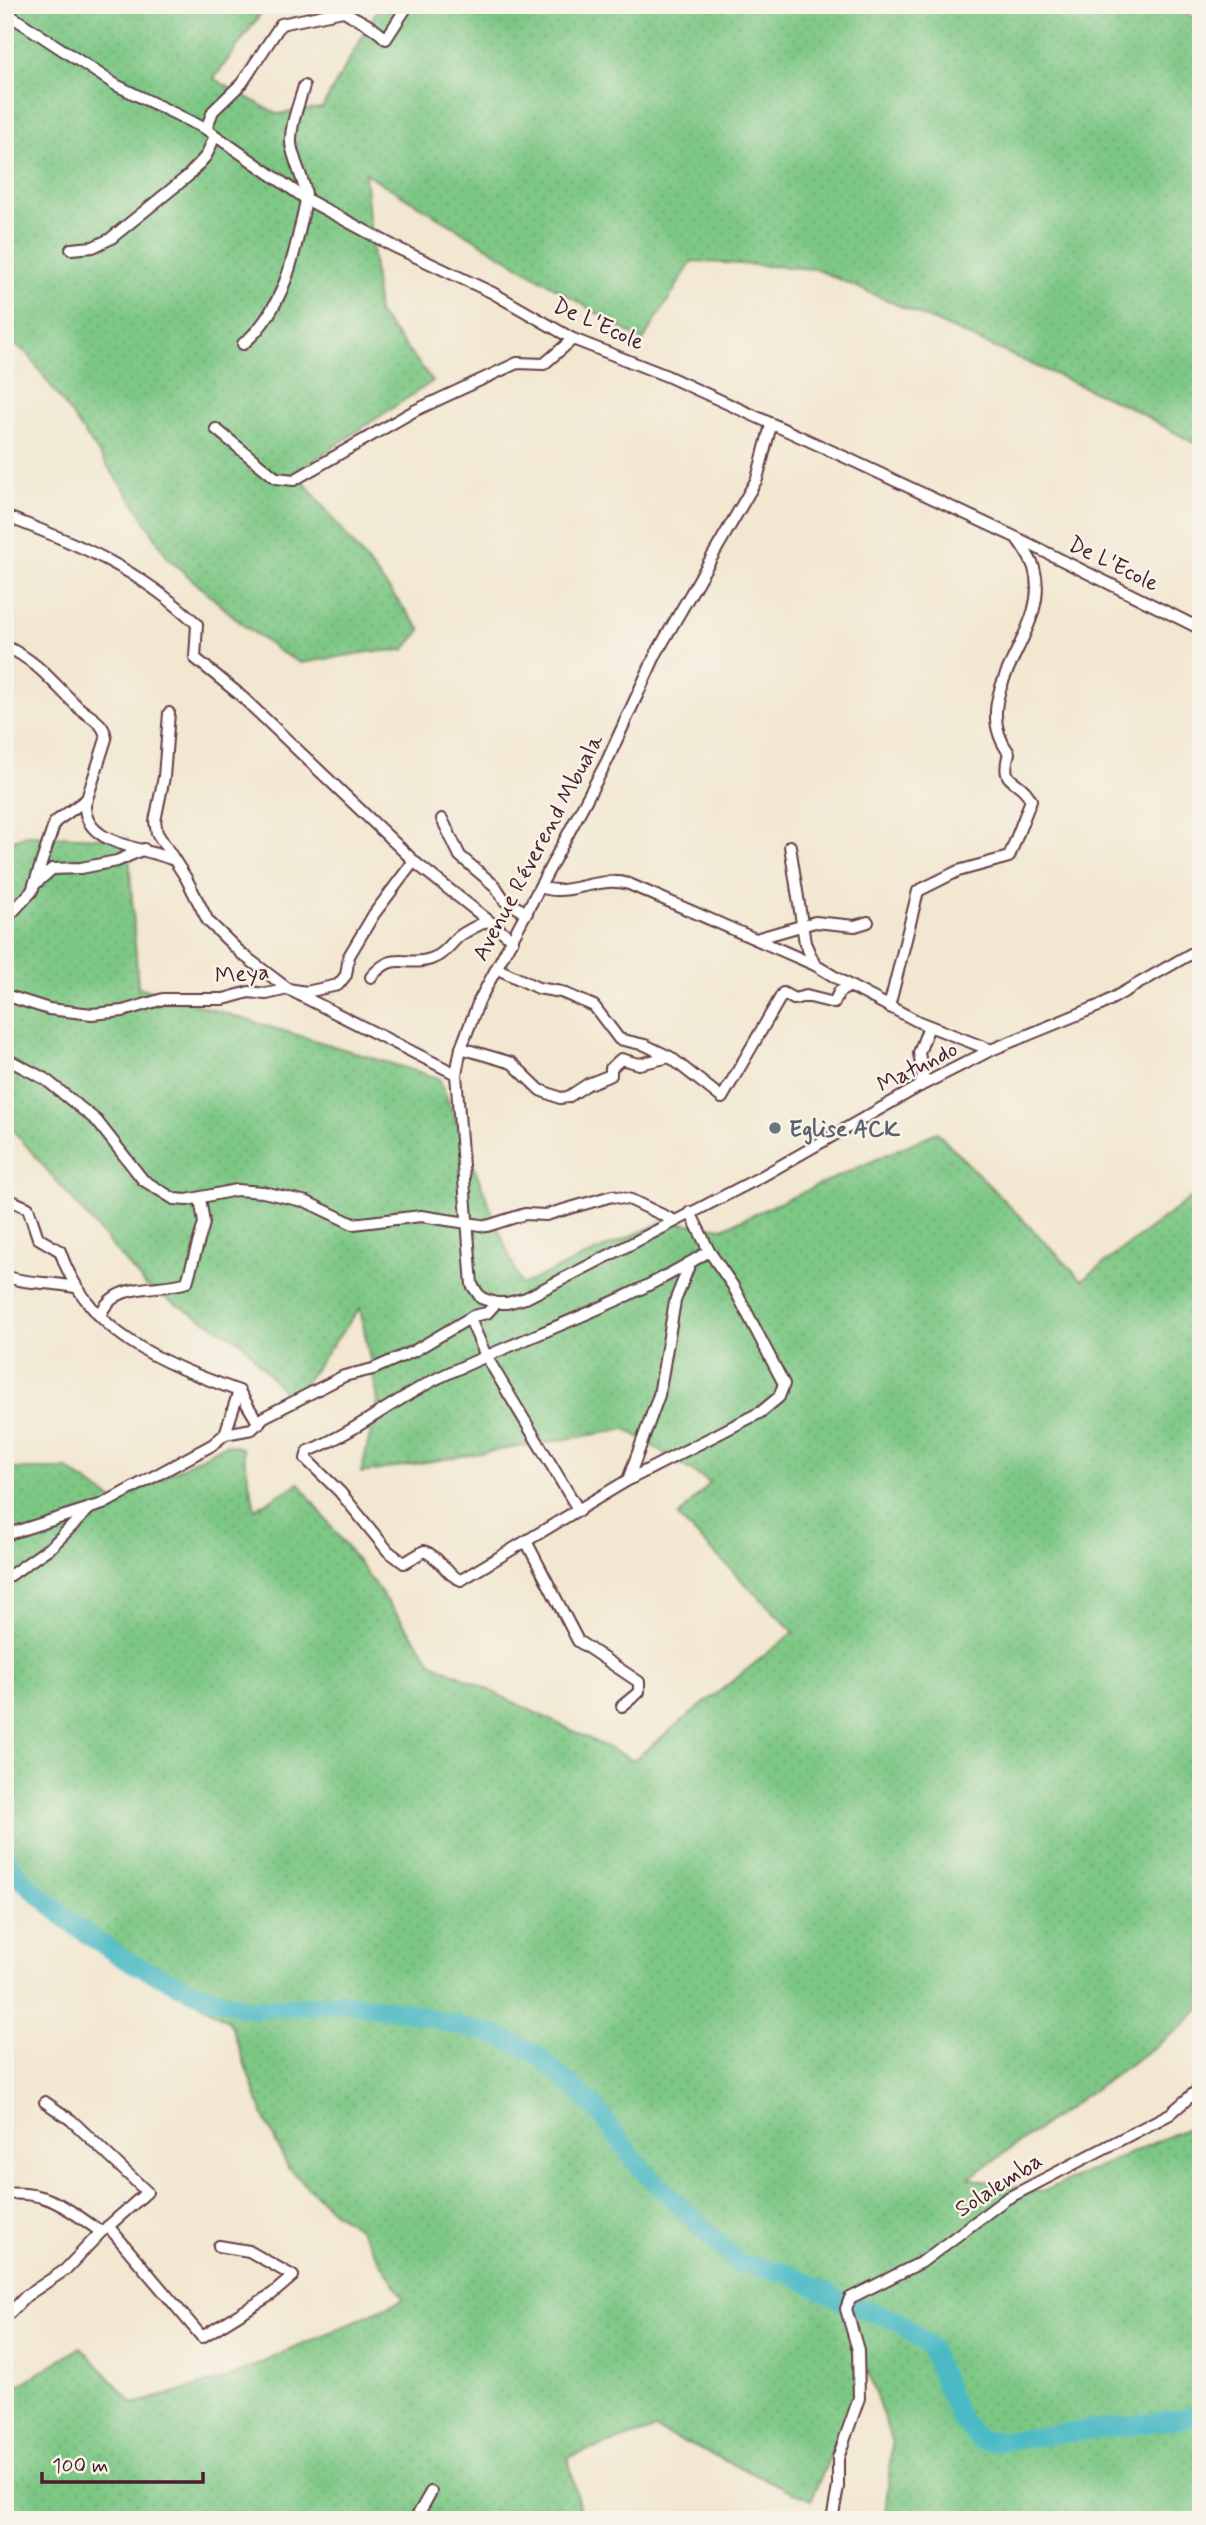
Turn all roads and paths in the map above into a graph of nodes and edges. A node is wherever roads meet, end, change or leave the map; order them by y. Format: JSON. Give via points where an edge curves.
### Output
{"nodes":[{"id":1,"x":408,"y":5,"type":"edge"},
{"id":2,"x":339,"y":8,"type":"edge"},
{"id":3,"x":5,"y":12,"type":"edge"},
{"id":4,"x":304,"y":86,"type":"dead end"},
{"id":5,"x":211,"y":133,"type":"junction"},
{"id":6,"x":306,"y":199,"type":"junction"},
{"id":7,"x":71,"y":249,"type":"dead end"},
{"id":8,"x":573,"y":339,"type":"junction"},
{"id":9,"x":243,"y":344,"type":"dead end"},
{"id":10,"x":771,"y":425,"type":"junction"},
{"id":11,"x":216,"y":429,"type":"dead end"},
{"id":12,"x":5,"y":516,"type":"edge"},
{"id":13,"x":1016,"y":537,"type":"junction"},
{"id":14,"x":1201,"y":629,"type":"edge"},
{"id":15,"x":5,"y":646,"type":"edge"},
{"id":16,"x":169,"y":713,"type":"dead end"},
{"id":17,"x":87,"y":799,"type":"junction"},
{"id":18,"x":442,"y":818,"type":"dead end"},
{"id":19,"x":790,"y":846,"type":"dead end"},
{"id":20,"x":144,"y":849,"type":"junction"},
{"id":21,"x":174,"y":860,"type":"junction"},
{"id":22,"x":414,"y":861,"type":"junction"},
{"id":23,"x":34,"y":885,"type":"junction"},
{"id":24,"x":540,"y":887,"type":"junction"},
{"id":25,"x":527,"y":913,"type":"junction"},
{"id":26,"x":5,"y":920,"type":"edge"},
{"id":27,"x":487,"y":921,"type":"junction"},
{"id":28,"x":868,"y":922,"type":"dead end"},
{"id":29,"x":802,"y":926,"type":"junction"},
{"id":30,"x":757,"y":938,"type":"junction"},
{"id":31,"x":513,"y":940,"type":"junction"},
{"id":32,"x":1201,"y":948,"type":"edge"},
{"id":33,"x":815,"y":965,"type":"junction"},
{"id":34,"x":498,"y":969,"type":"junction"},
{"id":35,"x":371,"y":977,"type":"dead end"},
{"id":36,"x":850,"y":986,"type":"junction"},
{"id":37,"x":288,"y":989,"type":"junction"},
{"id":38,"x":5,"y":995,"type":"edge"},
{"id":39,"x":888,"y":1007,"type":"junction"},
{"id":40,"x":929,"y":1026,"type":"junction"},
{"id":41,"x":461,"y":1048,"type":"junction"},
{"id":42,"x":991,"y":1050,"type":"junction"},
{"id":43,"x":670,"y":1057,"type":"junction"},
{"id":44,"x":5,"y":1058,"type":"edge"},
{"id":45,"x":456,"y":1074,"type":"junction"},
{"id":46,"x":920,"y":1086,"type":"junction"},
{"id":47,"x":5,"y":1198,"type":"edge"},
{"id":48,"x":200,"y":1198,"type":"junction"},
{"id":49,"x":690,"y":1212,"type":"junction"},
{"id":50,"x":673,"y":1220,"type":"junction"},
{"id":51,"x":466,"y":1223,"type":"junction"},
{"id":52,"x":709,"y":1251,"type":"junction"},
{"id":53,"x":690,"y":1264,"type":"junction"},
{"id":54,"x":5,"y":1276,"type":"edge"},
{"id":55,"x":74,"y":1287,"type":"junction"},
{"id":56,"x":474,"y":1292,"type":"junction"},
{"id":57,"x":496,"y":1303,"type":"junction"},
{"id":58,"x":101,"y":1314,"type":"junction"},
{"id":59,"x":471,"y":1317,"type":"junction"},
{"id":60,"x":486,"y":1356,"type":"junction"},
{"id":61,"x":239,"y":1391,"type":"junction"},
{"id":62,"x":259,"y":1424,"type":"junction"},
{"id":63,"x":225,"y":1434,"type":"junction"},
{"id":64,"x":628,"y":1480,"type":"junction"},
{"id":65,"x":91,"y":1507,"type":"junction"},
{"id":66,"x":579,"y":1511,"type":"junction"},
{"id":67,"x":5,"y":1535,"type":"edge"},
{"id":68,"x":527,"y":1543,"type":"junction"},
{"id":69,"x":5,"y":1579,"type":"edge"},
{"id":70,"x":622,"y":1706,"type":"dead end"},
{"id":71,"x":1201,"y":2087,"type":"edge"},
{"id":72,"x":45,"y":2102,"type":"dead end"},
{"id":73,"x":5,"y":2193,"type":"edge"},
{"id":74,"x":105,"y":2229,"type":"junction"},
{"id":75,"x":219,"y":2246,"type":"dead end"},
{"id":76,"x":5,"y":2318,"type":"edge"},
{"id":77,"x":431,"y":2492,"type":"dead end"},
{"id":78,"x":415,"y":2520,"type":"edge"},
{"id":79,"x":831,"y":2520,"type":"edge"}],
"edges":[{"from":1,"to":2,"type":"street","via":[[386,39],[370,23],[355,20]]},
{"from":2,"to":5,"type":"street","via":[[281,24],[243,83],[220,100],[213,111]]},
{"from":3,"to":5,"type":"street","name":"De L'Ecole","via":[[116,85]]},
{"from":4,"to":6,"type":"street","via":[[291,141]]},
{"from":5,"to":6,"type":"street","name":"De L'Ecole"},
{"from":5,"to":7,"type":"street","via":[[206,156],[188,176],[110,239],[93,247]]},
{"from":6,"to":8,"type":"street","name":"De L'Ecole","via":[[493,293]]},
{"from":6,"to":9,"type":"street","via":[[284,285]]},
{"from":8,"to":10,"type":"street","name":"De L'Ecole","via":[[667,376]]},
{"from":8,"to":11,"type":"street","via":[[544,364],[517,363],[414,411],[294,480],[276,478]]},
{"from":10,"to":13,"type":"street","name":"De L'Ecole"},
{"from":10,"to":24,"type":"street","name":"Avenue Réverend Mbuala","via":[[757,479],[656,654],[607,761]]},
{"from":12,"to":22,"type":"street","via":[[116,562],[171,599],[197,624],[195,658],[239,694]]},
{"from":13,"to":14,"type":"street","name":"De L'Ecole"},
{"from":13,"to":39,"type":"street","via":[[1034,567],[1036,610],[1007,671],[995,711],[999,735],[1009,753],[1004,771],[1031,800],[1009,857],[958,871],[918,891]]},
{"from":15,"to":17,"type":"street","via":[[46,672],[104,729],[104,747]]},
{"from":16,"to":21,"type":"street","via":[[155,821],[156,833]]},
{"from":17,"to":20,"type":"street","via":[[85,813],[96,832]]},
{"from":17,"to":23,"type":"street","via":[[55,822]]},
{"from":18,"to":25,"type":"street","via":[[460,856],[495,886],[505,901]]},
{"from":19,"to":29,"type":"street"},
{"from":20,"to":21,"type":"street"},
{"from":20,"to":23,"type":"street","via":[[95,866],[52,869]]},
{"from":21,"to":37,"type":"street","via":[[214,928]]},
{"from":22,"to":27,"type":"street"},
{"from":22,"to":37,"type":"street","name":"Meya","via":[[355,947],[342,982],[306,992]]},
{"from":23,"to":26,"type":"street","via":[[23,904]]},
{"from":24,"to":25,"type":"street","name":"Avenue Réverend Mbuala"},
{"from":24,"to":30,"type":"street","via":[[553,892],[613,880]]},
{"from":25,"to":31,"type":"street","name":"Avenue Réverend Mbuala"},
{"from":27,"to":31,"type":"street"},
{"from":27,"to":35,"type":"street","via":[[429,960],[394,960],[382,964]]},
{"from":28,"to":29,"type":"street"},
{"from":29,"to":30,"type":"street"},
{"from":29,"to":33,"type":"street"},
{"from":30,"to":33,"type":"street"},
{"from":31,"to":34,"type":"street","name":"Avenue Réverend Mbuala"},
{"from":32,"to":42,"type":"street","name":"Matundo","via":[[1101,1004]]},
{"from":33,"to":36,"type":"street"},
{"from":34,"to":41,"type":"street","name":"Avenue Réverend Mbuala","via":[[473,1013]]},
{"from":34,"to":43,"type":"street","via":[[594,1006],[619,1039]]},
{"from":36,"to":39,"type":"street"},
{"from":36,"to":43,"type":"street","via":[[839,992],[834,1003],[806,996],[794,999],[783,993],[722,1098]]},
{"from":37,"to":38,"type":"street","name":"Meya","via":[[223,999],[163,999],[92,1014],[49,1009]]},
{"from":37,"to":45,"type":"street"},
{"from":39,"to":40,"type":"street"},
{"from":40,"to":42,"type":"street"},
{"from":40,"to":46,"type":"street","via":[[919,1054]]},
{"from":41,"to":43,"type":"street","via":[[512,1063],[540,1090],[560,1098],[611,1075],[611,1068],[621,1059],[639,1064]]},
{"from":41,"to":45,"type":"street","name":"Avenue Réverend Mbuala"},
{"from":42,"to":46,"type":"street","name":"Matundo"},
{"from":44,"to":48,"type":"street","via":[[45,1079],[97,1121],[154,1189],[174,1199]]},
{"from":45,"to":51,"type":"street","name":"Avenue Réverend Mbuala"},
{"from":46,"to":49,"type":"street","name":"Matundo"},
{"from":47,"to":55,"type":"street","via":[[28,1208],[38,1238],[60,1251]]},
{"from":48,"to":51,"type":"street","via":[[236,1190],[263,1192],[307,1202],[353,1224],[422,1216]]},
{"from":48,"to":58,"type":"street","via":[[204,1223],[187,1282],[124,1293],[110,1299]]},
{"from":49,"to":50,"type":"street","name":"Matundo"},
{"from":49,"to":52,"type":"street"},
{"from":50,"to":51,"type":"street","via":[[612,1196],[495,1225]]},
{"from":50,"to":57,"type":"street","name":"Matundo","via":[[526,1298]]},
{"from":51,"to":56,"type":"street","name":"Avenue Réverend Mbuala"},
{"from":52,"to":53,"type":"street"},
{"from":52,"to":64,"type":"street","via":[[785,1384],[779,1397],[761,1412]]},
{"from":53,"to":60,"type":"street","via":[[605,1307]]},
{"from":53,"to":64,"type":"street","via":[[675,1301],[659,1395]]},
{"from":54,"to":55,"type":"street"},
{"from":55,"to":58,"type":"street","via":[[90,1308]]},
{"from":56,"to":57,"type":"street"},
{"from":56,"to":59,"type":"street","name":"Avenue Réverend Mbuala"},
{"from":57,"to":59,"type":"street","name":"Matundo","via":[[487,1313]]},
{"from":58,"to":61,"type":"street","via":[[111,1329],[147,1351]]},
{"from":59,"to":60,"type":"street"},
{"from":59,"to":62,"type":"street","name":"Matundo","via":[[404,1355],[344,1377],[264,1417]]},
{"from":60,"to":66,"type":"street"},
{"from":60,"to":68,"type":"street","via":[[305,1454],[374,1536],[404,1563],[424,1551],[461,1580]]},
{"from":61,"to":62,"type":"street"},
{"from":61,"to":63,"type":"street"},
{"from":62,"to":63,"type":"street","name":"Matundo"},
{"from":63,"to":65,"type":"street","name":"Matundo"},
{"from":64,"to":66,"type":"street"},
{"from":65,"to":67,"type":"street"},
{"from":65,"to":69,"type":"street","via":[[52,1546]]},
{"from":66,"to":68,"type":"street"},
{"from":68,"to":70,"type":"street","via":[[578,1642],[639,1682],[639,1692]]},
{"from":71,"to":79,"type":"street","name":"Solalemba","via":[[1170,2114],[1006,2199],[922,2262],[855,2293],[848,2304],[858,2350],[859,2398],[838,2458]]},
{"from":72,"to":74,"type":"street","via":[[71,2120],[147,2192]]},
{"from":73,"to":74,"type":"street","via":[[36,2193]]},
{"from":74,"to":75,"type":"street","via":[[202,2337],[293,2276],[249,2251]]},
{"from":74,"to":76,"type":"street","via":[[65,2270],[26,2296]]},
{"from":77,"to":78,"type":"street"}]}
